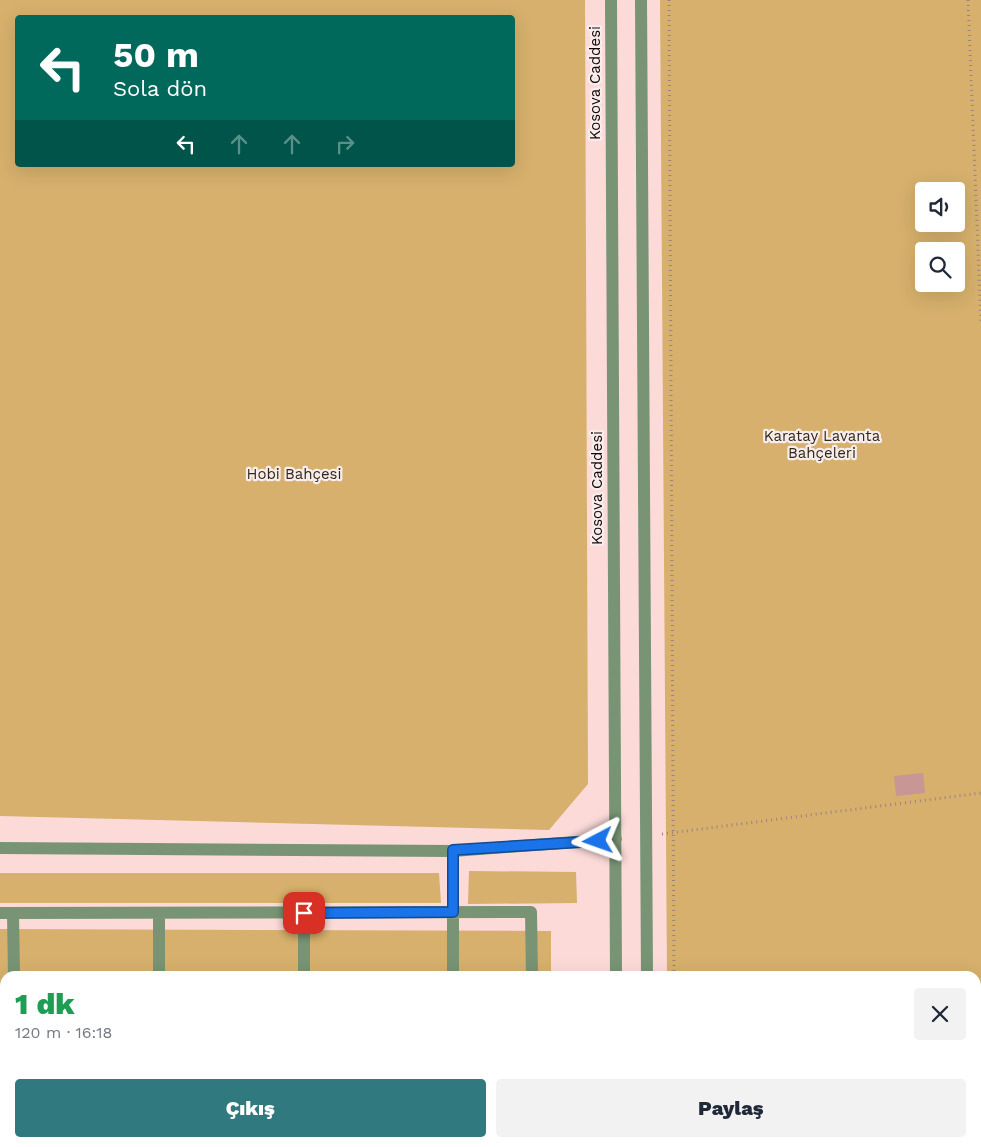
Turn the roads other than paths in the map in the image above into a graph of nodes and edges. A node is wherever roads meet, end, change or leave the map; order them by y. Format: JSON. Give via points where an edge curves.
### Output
{"nodes":[{"id":1,"x":611,"y":0,"type":"edge"},
{"id":2,"x":641,"y":0,"type":"edge"},
{"id":3,"x":616,"y":839,"type":"junction"},
{"id":4,"x":0,"y":848,"type":"edge"},
{"id":5,"x":453,"y":850,"type":"junction"},
{"id":6,"x":453,"y":912,"type":"junction"},
{"id":7,"x":0,"y":913,"type":"edge"},
{"id":8,"x":13,"y":913,"type":"junction"},
{"id":9,"x":159,"y":913,"type":"junction"},
{"id":10,"x":304,"y":913,"type":"junction"},
{"id":11,"x":14,"y":971,"type":"edge"},
{"id":12,"x":160,"y":971,"type":"edge"},
{"id":13,"x":304,"y":971,"type":"edge"},
{"id":14,"x":453,"y":971,"type":"edge"},
{"id":15,"x":532,"y":971,"type":"edge"},
{"id":16,"x":616,"y":971,"type":"edge"},
{"id":17,"x":647,"y":971,"type":"edge"}],
"edges":[{"from":1,"to":3,"type":"street","name":"Kosova Caddesi"},
{"from":2,"to":17,"type":"street"},
{"from":3,"to":5,"type":"street"},
{"from":3,"to":16,"type":"street","name":"Kosova Caddesi"},
{"from":4,"to":5,"type":"street"},
{"from":5,"to":6,"type":"street"},
{"from":6,"to":10,"type":"street"},
{"from":6,"to":14,"type":"street"},
{"from":6,"to":15,"type":"street","via":[[531,912]]},
{"from":7,"to":8,"type":"street"},
{"from":8,"to":9,"type":"street"},
{"from":8,"to":11,"type":"street"},
{"from":9,"to":10,"type":"street"},
{"from":9,"to":12,"type":"street"},
{"from":10,"to":13,"type":"street"}]}
